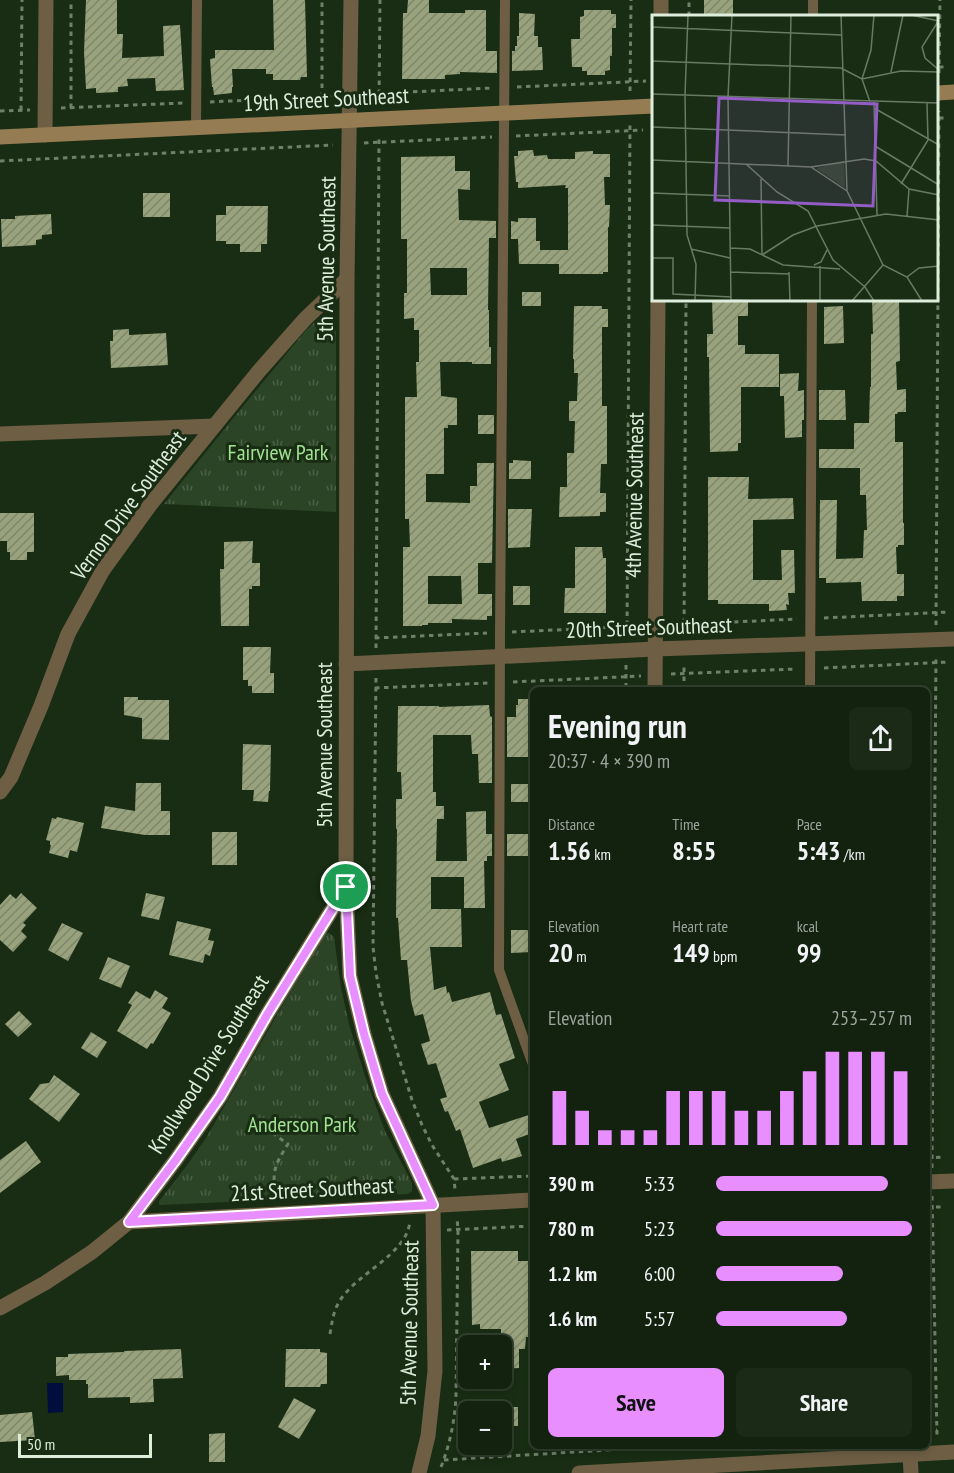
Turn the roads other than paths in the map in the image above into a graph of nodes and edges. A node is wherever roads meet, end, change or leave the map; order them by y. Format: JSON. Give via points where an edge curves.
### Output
{"nodes":[{"id":1,"x":46,"y":0,"type":"edge"},
{"id":2,"x":197,"y":0,"type":"edge"},
{"id":3,"x":351,"y":0,"type":"edge"},
{"id":4,"x":505,"y":0,"type":"edge"},
{"id":5,"x":661,"y":0,"type":"edge"},
{"id":6,"x":660,"y":15,"type":"edge"},
{"id":7,"x":954,"y":92,"type":"edge"},
{"id":8,"x":939,"y":93,"type":"edge"},
{"id":9,"x":652,"y":106,"type":"edge"},
{"id":10,"x":504,"y":112,"type":"junction"},
{"id":11,"x":350,"y":120,"type":"junction"},
{"id":12,"x":196,"y":128,"type":"junction"},
{"id":13,"x":45,"y":135,"type":"junction"},
{"id":14,"x":0,"y":137,"type":"edge"},
{"id":15,"x":347,"y":279,"type":"junction"},
{"id":16,"x":658,"y":302,"type":"edge"},
{"id":17,"x":812,"y":302,"type":"edge"},
{"id":18,"x":214,"y":426,"type":"junction"},
{"id":19,"x":0,"y":434,"type":"edge"},
{"id":20,"x":954,"y":639,"type":"edge"},
{"id":21,"x":810,"y":644,"type":"junction"},
{"id":22,"x":655,"y":649,"type":"junction"},
{"id":23,"x":500,"y":656,"type":"junction"},
{"id":24,"x":346,"y":664,"type":"junction"},
{"id":25,"x":655,"y":687,"type":"edge"},
{"id":26,"x":810,"y":687,"type":"edge"},
{"id":27,"x":0,"y":792,"type":"edge"},
{"id":28,"x":346,"y":887,"type":"junction"},
{"id":29,"x":530,"y":1056,"type":"edge"},
{"id":30,"x":954,"y":1181,"type":"edge"},
{"id":31,"x":930,"y":1182,"type":"edge"},
{"id":32,"x":530,"y":1200,"type":"edge"},
{"id":33,"x":433,"y":1205,"type":"junction"},
{"id":34,"x":129,"y":1222,"type":"junction"},
{"id":35,"x":0,"y":1308,"type":"edge"},
{"id":36,"x":954,"y":1452,"type":"edge"},
{"id":37,"x":910,"y":1454,"type":"junction"},
{"id":38,"x":740,"y":1468,"type":"edge"},
{"id":39,"x":419,"y":1473,"type":"edge"},
{"id":40,"x":579,"y":1473,"type":"edge"},
{"id":41,"x":910,"y":1473,"type":"edge"}],
"edges":[{"from":1,"to":13,"type":"street"},
{"from":2,"to":12,"type":"lane"},
{"from":3,"to":11,"type":"street","name":"5th Avenue Southeast"},
{"from":4,"to":10,"type":"lane"},
{"from":5,"to":6,"type":"street"},
{"from":7,"to":8,"type":"main road"},
{"from":9,"to":10,"type":"main road","name":"19th Street Southeast"},
{"from":10,"to":11,"type":"main road","name":"19th Street Southeast"},
{"from":10,"to":23,"type":"lane"},
{"from":11,"to":12,"type":"main road","name":"19th Street Southeast"},
{"from":11,"to":15,"type":"street","name":"5th Avenue Southeast"},
{"from":12,"to":13,"type":"main road","name":"19th Street Southeast"},
{"from":13,"to":14,"type":"main road","name":"19th Street Southeast"},
{"from":15,"to":18,"type":"street","name":"Vernon Drive Southeast","via":[[305,319]]},
{"from":15,"to":24,"type":"street","name":"5th Avenue Southeast"},
{"from":16,"to":22,"type":"street","name":"4th Avenue Southeast"},
{"from":17,"to":21,"type":"lane"},
{"from":18,"to":19,"type":"street"},
{"from":18,"to":27,"type":"street","name":"Vernon Drive Southeast","via":[[103,570],[68,634],[11,777]]},
{"from":20,"to":21,"type":"street","name":"20th Street Southeast"},
{"from":21,"to":22,"type":"street","name":"20th Street Southeast"},
{"from":21,"to":26,"type":"lane"},
{"from":22,"to":23,"type":"street","name":"20th Street Southeast"},
{"from":22,"to":25,"type":"street","name":"4th Avenue Southeast"},
{"from":23,"to":24,"type":"street","name":"20th Street Southeast"},
{"from":23,"to":29,"type":"lane","via":[[499,970]]},
{"from":24,"to":28,"type":"street","name":"5th Avenue Southeast"},
{"from":28,"to":33,"type":"street","name":"5th Avenue Southeast","via":[[350,976],[364,1034],[382,1094]]},
{"from":28,"to":34,"type":"street","name":"Knollwood Drive Southeast","via":[[220,1097]]},
{"from":30,"to":31,"type":"street"},
{"from":32,"to":33,"type":"street","name":"21st Street Southeast"},
{"from":33,"to":34,"type":"street","name":"21st Street Southeast"},
{"from":33,"to":39,"type":"street","name":"5th Avenue Southeast","via":[[435,1371],[428,1436]]},
{"from":34,"to":35,"type":"street","name":"Knollwood Drive Southeast","via":[[92,1252]]},
{"from":36,"to":37,"type":"street"},
{"from":37,"to":38,"type":"street"},
{"from":37,"to":41,"type":"street"},
{"from":38,"to":40,"type":"street"}]}
